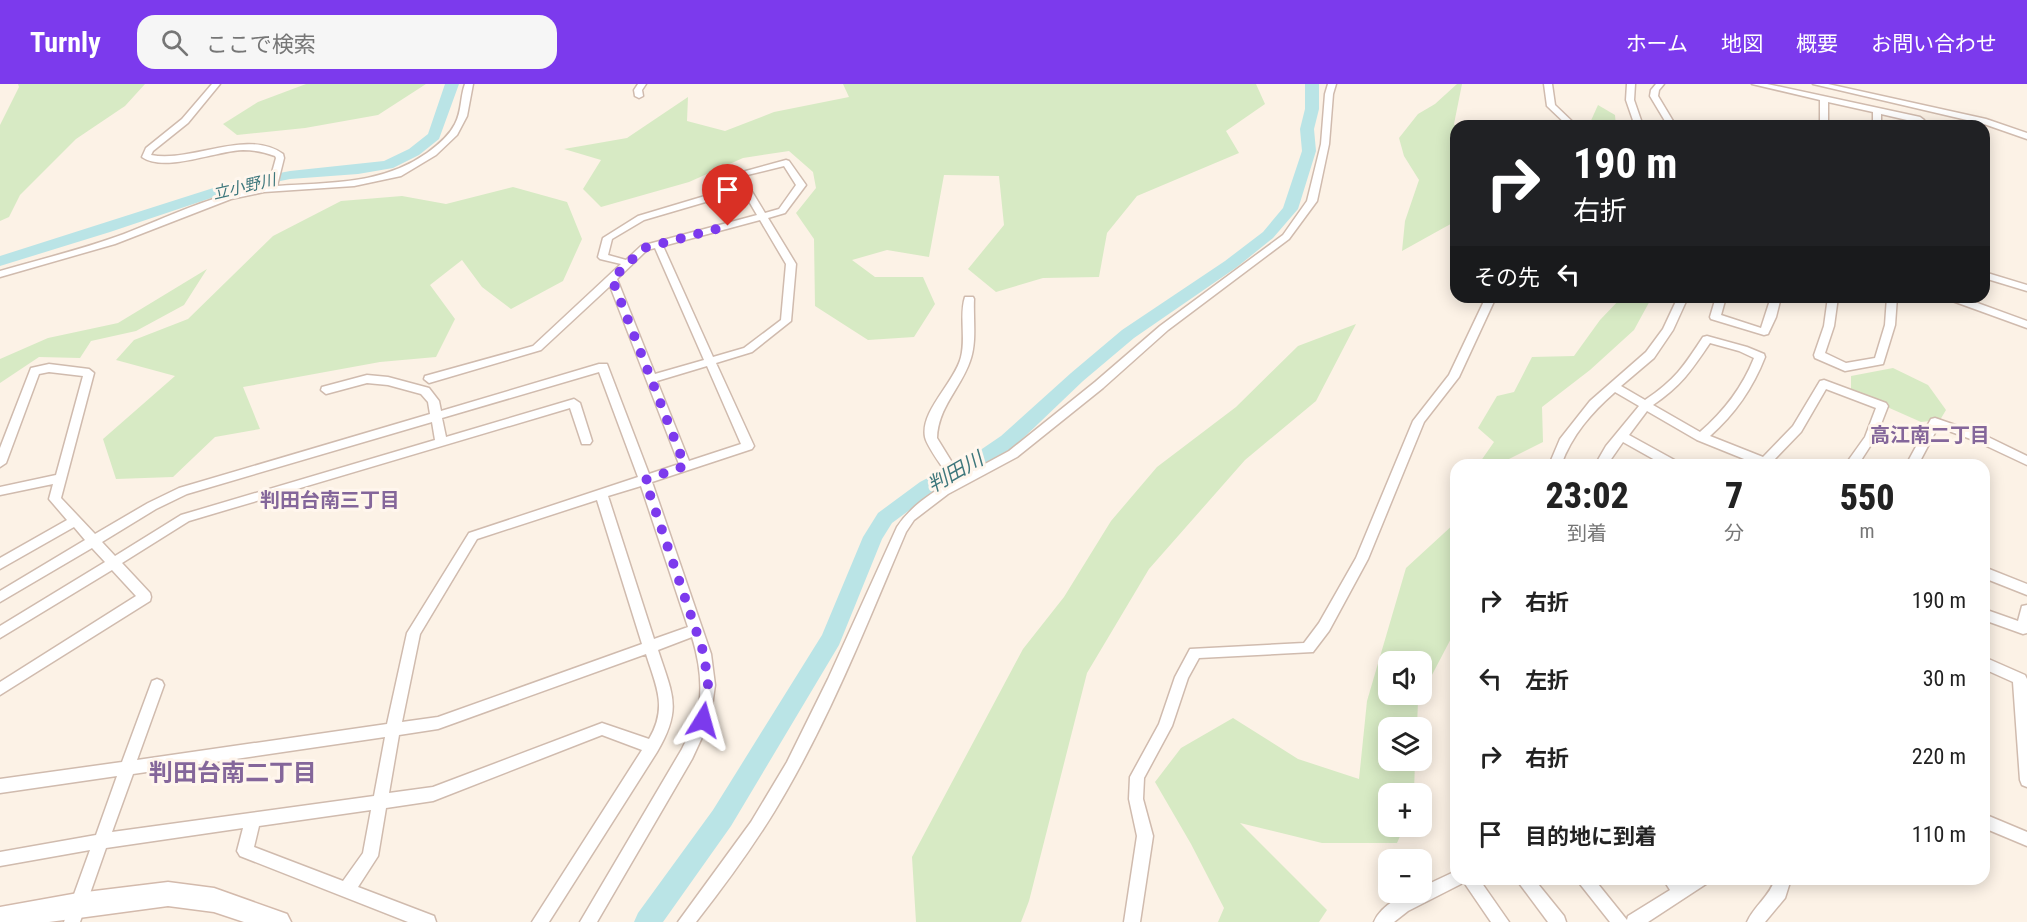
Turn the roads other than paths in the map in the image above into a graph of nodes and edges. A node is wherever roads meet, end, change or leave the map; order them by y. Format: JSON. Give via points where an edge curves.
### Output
{"nodes":[{"id":1,"x":216,"y":84,"type":"edge"},
{"id":2,"x":469,"y":84,"type":"edge"},
{"id":3,"x":642,"y":84,"type":"edge"},
{"id":4,"x":1332,"y":84,"type":"edge"},
{"id":5,"x":1548,"y":84,"type":"edge"},
{"id":6,"x":1631,"y":84,"type":"edge"},
{"id":7,"x":1660,"y":84,"type":"edge"},
{"id":8,"x":1756,"y":84,"type":"edge"},
{"id":9,"x":1804,"y":84,"type":"edge"},
{"id":10,"x":1816,"y":84,"type":"edge"},
{"id":11,"x":1802,"y":94,"type":"junction"},
{"id":12,"x":639,"y":96,"type":"dead end"},
{"id":13,"x":1824,"y":99,"type":"junction"},
{"id":14,"x":1877,"y":111,"type":"junction"},
{"id":15,"x":1566,"y":120,"type":"edge"},
{"id":16,"x":1637,"y":120,"type":"edge"},
{"id":17,"x":1668,"y":120,"type":"edge"},
{"id":18,"x":1824,"y":120,"type":"edge"},
{"id":19,"x":1877,"y":120,"type":"edge"},
{"id":20,"x":1920,"y":120,"type":"dead end"},
{"id":21,"x":1977,"y":120,"type":"edge"},
{"id":22,"x":1990,"y":123,"type":"edge"},
{"id":23,"x":2027,"y":136,"type":"edge"},
{"id":24,"x":740,"y":174,"type":"dead end"},
{"id":25,"x":272,"y":188,"type":"junction"},
{"id":26,"x":762,"y":217,"type":"junction"},
{"id":27,"x":658,"y":245,"type":"junction"},
{"id":28,"x":628,"y":263,"type":"junction"},
{"id":29,"x":0,"y":274,"type":"edge"},
{"id":30,"x":1990,"y":277,"type":"edge"},
{"id":31,"x":612,"y":279,"type":"junction"},
{"id":32,"x":2027,"y":288,"type":"edge"},
{"id":33,"x":969,"y":299,"type":"dead end"},
{"id":34,"x":1488,"y":303,"type":"edge"},
{"id":35,"x":1680,"y":303,"type":"edge"},
{"id":36,"x":1719,"y":303,"type":"edge"},
{"id":37,"x":1775,"y":303,"type":"edge"},
{"id":38,"x":1832,"y":303,"type":"edge"},
{"id":39,"x":1892,"y":303,"type":"edge"},
{"id":40,"x":1967,"y":303,"type":"edge"},
{"id":41,"x":2027,"y":325,"type":"edge"},
{"id":42,"x":710,"y":362,"type":"junction"},
{"id":43,"x":429,"y":379,"type":"dead end"},
{"id":44,"x":651,"y":379,"type":"junction"},
{"id":45,"x":1613,"y":386,"type":"junction"},
{"id":46,"x":326,"y":390,"type":"dead end"},
{"id":47,"x":1646,"y":404,"type":"junction"},
{"id":48,"x":436,"y":416,"type":"junction"},
{"id":49,"x":1621,"y":436,"type":"junction"},
{"id":50,"x":1701,"y":437,"type":"junction"},
{"id":51,"x":441,"y":441,"type":"junction"},
{"id":52,"x":586,"y":441,"type":"dead end"},
{"id":53,"x":1558,"y":459,"type":"edge"},
{"id":54,"x":1604,"y":459,"type":"edge"},
{"id":55,"x":1663,"y":459,"type":"edge"},
{"id":56,"x":1756,"y":459,"type":"edge"},
{"id":57,"x":1772,"y":459,"type":"edge"},
{"id":58,"x":1855,"y":459,"type":"edge"},
{"id":59,"x":1915,"y":459,"type":"edge"},
{"id":60,"x":2027,"y":461,"type":"edge"},
{"id":61,"x":0,"y":463,"type":"edge"},
{"id":62,"x":685,"y":466,"type":"junction"},
{"id":63,"x":955,"y":477,"type":"junction"},
{"id":64,"x":61,"y":478,"type":"junction"},
{"id":65,"x":645,"y":480,"type":"junction"},
{"id":66,"x":0,"y":491,"type":"edge"},
{"id":67,"x":602,"y":493,"type":"junction"},
{"id":68,"x":75,"y":521,"type":"junction"},
{"id":69,"x":93,"y":541,"type":"junction"},
{"id":70,"x":116,"y":562,"type":"junction"},
{"id":71,"x":0,"y":564,"type":"edge"},
{"id":72,"x":1990,"y":575,"type":"edge"},
{"id":73,"x":2027,"y":590,"type":"edge"},
{"id":74,"x":0,"y":597,"type":"edge"},
{"id":75,"x":2027,"y":610,"type":"edge"},
{"id":76,"x":1990,"y":616,"type":"edge"},
{"id":77,"x":696,"y":630,"type":"junction"},
{"id":78,"x":0,"y":633,"type":"edge"},
{"id":79,"x":650,"y":646,"type":"junction"},
{"id":80,"x":1990,"y":666,"type":"edge"},
{"id":81,"x":157,"y":685,"type":"dead end"},
{"id":82,"x":0,"y":689,"type":"edge"},
{"id":83,"x":393,"y":730,"type":"junction"},
{"id":84,"x":652,"y":747,"type":"junction"},
{"id":85,"x":129,"y":766,"type":"junction"},
{"id":86,"x":2027,"y":780,"type":"edge"},
{"id":87,"x":0,"y":786,"type":"edge"},
{"id":88,"x":381,"y":801,"type":"junction"},
{"id":89,"x":253,"y":820,"type":"junction"},
{"id":90,"x":1990,"y":824,"type":"edge"},
{"id":91,"x":2027,"y":839,"type":"edge"},
{"id":92,"x":102,"y":841,"type":"junction"},
{"id":93,"x":0,"y":859,"type":"edge"},
{"id":94,"x":1450,"y":882,"type":"edge"},
{"id":95,"x":1474,"y":885,"type":"edge"},
{"id":96,"x":1529,"y":885,"type":"edge"},
{"id":97,"x":1589,"y":885,"type":"edge"},
{"id":98,"x":1676,"y":885,"type":"edge"},
{"id":99,"x":1781,"y":885,"type":"edge"},
{"id":100,"x":346,"y":891,"type":"junction"},
{"id":101,"x":75,"y":914,"type":"edge"},
{"id":102,"x":0,"y":919,"type":"edge"},
{"id":103,"x":279,"y":922,"type":"edge"},
{"id":104,"x":428,"y":922,"type":"edge"},
{"id":105,"x":540,"y":922,"type":"edge"},
{"id":106,"x":588,"y":922,"type":"edge"},
{"id":107,"x":686,"y":922,"type":"edge"},
{"id":108,"x":1132,"y":922,"type":"edge"},
{"id":109,"x":1382,"y":922,"type":"edge"},
{"id":110,"x":1501,"y":922,"type":"edge"},
{"id":111,"x":1558,"y":922,"type":"edge"},
{"id":112,"x":1620,"y":922,"type":"edge"},
{"id":113,"x":1634,"y":922,"type":"edge"},
{"id":114,"x":1755,"y":922,"type":"edge"}],
"edges":[{"from":1,"to":25,"type":"street","via":[[190,116],[148,150],[146,157],[183,157],[235,146],[271,150],[280,158]]},
{"from":2,"to":25,"type":"street","via":[[458,127],[443,145],[414,165],[379,178]]},
{"from":3,"to":12,"type":"street"},
{"from":4,"to":63,"type":"street","via":[[1325,144],[1312,201],[1286,237],[1164,328],[1012,454]]},
{"from":5,"to":15,"type":"street","via":[[1551,106]]},
{"from":6,"to":16,"type":"street","via":[[1630,100]]},
{"from":7,"to":17,"type":"street","via":[[1654,96]]},
{"from":8,"to":11,"type":"street"},
{"from":9,"to":11,"type":"street"},
{"from":10,"to":21,"type":"street"},
{"from":11,"to":13,"type":"street"},
{"from":13,"to":14,"type":"street"},
{"from":13,"to":18,"type":"street"},
{"from":14,"to":19,"type":"street"},
{"from":14,"to":20,"type":"street"},
{"from":22,"to":23,"type":"street"},
{"from":24,"to":26,"type":"street","via":[[786,163],[801,185],[782,211]]},
{"from":25,"to":29,"type":"street","via":[[222,199],[127,236]]},
{"from":26,"to":27,"type":"street"},
{"from":26,"to":28,"type":"street","via":[[746,188],[641,218],[608,238],[603,257]]},
{"from":26,"to":42,"type":"street","via":[[790,264],[786,321],[748,350]]},
{"from":27,"to":28,"type":"street","via":[[644,248]]},
{"from":27,"to":42,"type":"street"},
{"from":28,"to":31,"type":"street"},
{"from":30,"to":32,"type":"street"},
{"from":31,"to":43,"type":"street","via":[[537,348]]},
{"from":31,"to":44,"type":"street"},
{"from":33,"to":63,"type":"street","via":[[966,360],[930,430]]},
{"from":34,"to":108,"type":"street","via":[[1455,377],[1419,422],[1362,559],[1308,648],[1195,653],[1165,726],[1137,777],[1136,799],[1145,836]]},
{"from":35,"to":45,"type":"street","via":[[1650,355]]},
{"from":36,"to":37,"type":"street","via":[[1715,317],[1764,332]]},
{"from":38,"to":39,"type":"street","via":[[1819,355],[1845,367],[1879,362],[1890,325]]},
{"from":40,"to":41,"type":"street"},
{"from":42,"to":44,"type":"street"},
{"from":42,"to":62,"type":"street","via":[[748,446]]},
{"from":44,"to":62,"type":"street"},
{"from":45,"to":47,"type":"street"},
{"from":45,"to":53,"type":"street","via":[[1564,442]]},
{"from":46,"to":48,"type":"street","via":[[367,379],[416,387],[433,401]]},
{"from":47,"to":49,"type":"street"},
{"from":47,"to":50,"type":"street"},
{"from":47,"to":50,"type":"street","via":[[1683,375],[1707,339],[1760,357],[1752,377],[1729,411]]},
{"from":48,"to":51,"type":"street"},
{"from":48,"to":65,"type":"street","via":[[603,367]]},
{"from":48,"to":69,"type":"street","via":[[183,490]]},
{"from":49,"to":54,"type":"street"},
{"from":49,"to":55,"type":"street"},
{"from":50,"to":56,"type":"street"},
{"from":51,"to":52,"type":"street","via":[[574,403]]},
{"from":51,"to":70,"type":"street","via":[[184,518]]},
{"from":57,"to":58,"type":"street","via":[[1797,429],[1824,384],[1882,406],[1873,433]]},
{"from":59,"to":60,"type":"street","via":[[1935,422]]},
{"from":61,"to":64,"type":"street","via":[[35,371],[48,368],[89,373]]},
{"from":62,"to":65,"type":"street"},
{"from":63,"to":107,"type":"street","via":[[901,530],[791,769]]},
{"from":64,"to":66,"type":"street"},
{"from":64,"to":68,"type":"street","via":[[55,499]]},
{"from":65,"to":67,"type":"street"},
{"from":65,"to":77,"type":"street"},
{"from":67,"to":79,"type":"street"},
{"from":67,"to":83,"type":"street","via":[[473,536],[414,633]]},
{"from":68,"to":69,"type":"street"},
{"from":68,"to":71,"type":"street"},
{"from":69,"to":70,"type":"street"},
{"from":69,"to":74,"type":"street"},
{"from":70,"to":78,"type":"street"},
{"from":70,"to":82,"type":"street","via":[[145,597]]},
{"from":72,"to":73,"type":"street"},
{"from":75,"to":76,"type":"street","via":[[2023,629]]},
{"from":77,"to":79,"type":"street"},
{"from":77,"to":106,"type":"street","via":[[708,685],[703,720]]},
{"from":79,"to":83,"type":"street","via":[[438,723]]},
{"from":79,"to":84,"type":"street","via":[[668,700],[662,730]]},
{"from":80,"to":86,"type":"street","via":[[2020,679]]},
{"from":81,"to":85,"type":"street"},
{"from":83,"to":85,"type":"street"},
{"from":83,"to":88,"type":"street"},
{"from":84,"to":88,"type":"street","via":[[602,729],[433,794]]},
{"from":84,"to":105,"type":"street"},
{"from":85,"to":87,"type":"street"},
{"from":85,"to":92,"type":"street"},
{"from":88,"to":89,"type":"street"},
{"from":88,"to":100,"type":"street","via":[[370,856]]},
{"from":89,"to":92,"type":"street"},
{"from":89,"to":100,"type":"street","via":[[245,851]]},
{"from":90,"to":91,"type":"street"},
{"from":92,"to":93,"type":"street"},
{"from":92,"to":101,"type":"street"},
{"from":94,"to":109,"type":"street","via":[[1402,905]]},
{"from":95,"to":110,"type":"street"},
{"from":96,"to":111,"type":"street"},
{"from":97,"to":112,"type":"street"},
{"from":98,"to":113,"type":"street"},
{"from":99,"to":114,"type":"street"},
{"from":100,"to":104,"type":"street"},
{"from":101,"to":102,"type":"street"},
{"from":101,"to":103,"type":"street","via":[[168,894],[214,900]]}]}
